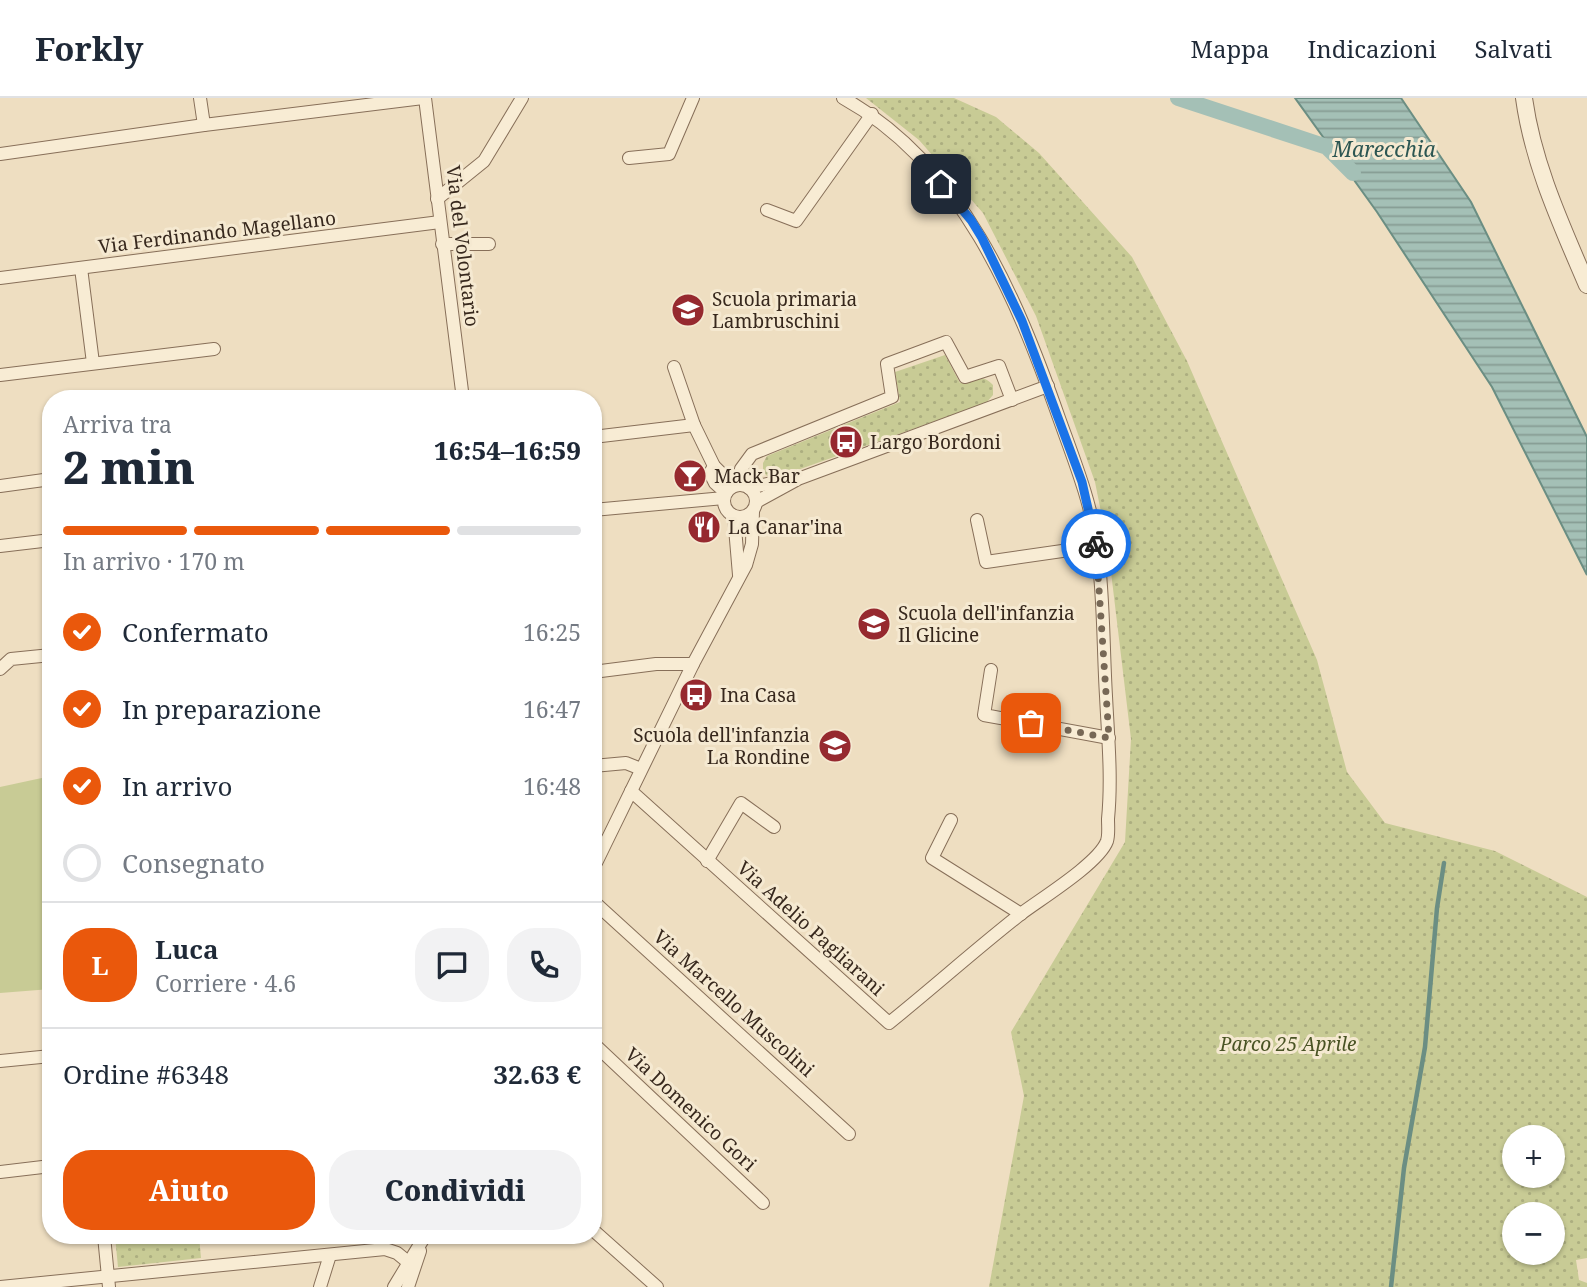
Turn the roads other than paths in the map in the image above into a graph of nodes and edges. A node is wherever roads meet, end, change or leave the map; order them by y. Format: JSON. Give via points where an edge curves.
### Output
{"nodes":[{"id":1,"x":200,"y":98,"type":"edge"},
{"id":2,"x":424,"y":98,"type":"edge"},
{"id":3,"x":522,"y":98,"type":"edge"},
{"id":4,"x":693,"y":98,"type":"edge"},
{"id":5,"x":843,"y":98,"type":"edge"},
{"id":6,"x":1524,"y":98,"type":"edge"},
{"id":7,"x":872,"y":114,"type":"junction"},
{"id":8,"x":204,"y":125,"type":"junction"},
{"id":9,"x":0,"y":154,"type":"edge"},
{"id":10,"x":629,"y":158,"type":"dead end"},
{"id":11,"x":437,"y":199,"type":"junction"},
{"id":12,"x":767,"y":210,"type":"dead end"},
{"id":13,"x":440,"y":222,"type":"junction"},
{"id":14,"x":442,"y":244,"type":"junction"},
{"id":15,"x":489,"y":244,"type":"dead end"},
{"id":16,"x":81,"y":268,"type":"junction"},
{"id":17,"x":0,"y":278,"type":"edge"},
{"id":18,"x":1587,"y":285,"type":"edge"},
{"id":19,"x":214,"y":349,"type":"dead end"},
{"id":20,"x":93,"y":363,"type":"junction"},
{"id":21,"x":674,"y":367,"type":"dead end"},
{"id":22,"x":0,"y":375,"type":"edge"},
{"id":23,"x":1048,"y":386,"type":"junction"},
{"id":24,"x":462,"y":390,"type":"edge"},
{"id":25,"x":1012,"y":400,"type":"junction"},
{"id":26,"x":694,"y":425,"type":"junction"},
{"id":27,"x":602,"y":436,"type":"edge"},
{"id":28,"x":798,"y":479,"type":"junction"},
{"id":29,"x":42,"y":481,"type":"edge"},
{"id":30,"x":0,"y":486,"type":"edge"},
{"id":31,"x":734,"y":490,"type":"junction"},
{"id":32,"x":754,"y":507,"type":"junction"},
{"id":33,"x":602,"y":509,"type":"edge"},
{"id":34,"x":734,"y":516,"type":"junction"},
{"id":35,"x":977,"y":520,"type":"dead end"},
{"id":36,"x":42,"y":541,"type":"edge"},
{"id":37,"x":0,"y":546,"type":"edge"},
{"id":38,"x":1097,"y":546,"type":"junction"},
{"id":39,"x":739,"y":575,"type":"junction"},
{"id":40,"x":42,"y":656,"type":"edge"},
{"id":41,"x":693,"y":664,"type":"junction"},
{"id":42,"x":0,"y":669,"type":"edge"},
{"id":43,"x":991,"y":670,"type":"dead end"},
{"id":44,"x":602,"y":671,"type":"edge"},
{"id":45,"x":1109,"y":738,"type":"junction"},
{"id":46,"x":602,"y":765,"type":"edge"},
{"id":47,"x":641,"y":769,"type":"junction"},
{"id":48,"x":631,"y":791,"type":"junction"},
{"id":49,"x":951,"y":820,"type":"dead end"},
{"id":50,"x":774,"y":827,"type":"dead end"},
{"id":51,"x":602,"y":851,"type":"edge"},
{"id":52,"x":707,"y":861,"type":"junction"},
{"id":53,"x":602,"y":909,"type":"edge"},
{"id":54,"x":1021,"y":914,"type":"junction"},
{"id":55,"x":602,"y":1051,"type":"edge"},
{"id":56,"x":42,"y":1057,"type":"edge"},
{"id":57,"x":0,"y":1061,"type":"edge"},
{"id":58,"x":849,"y":1134,"type":"dead end"},
{"id":59,"x":42,"y":1167,"type":"edge"},
{"id":60,"x":0,"y":1172,"type":"edge"},
{"id":61,"x":763,"y":1203,"type":"dead end"},
{"id":62,"x":602,"y":1238,"type":"edge"},
{"id":63,"x":105,"y":1244,"type":"edge"},
{"id":64,"x":421,"y":1244,"type":"edge"},
{"id":65,"x":423,"y":1244,"type":"edge"},
{"id":66,"x":330,"y":1255,"type":"junction"},
{"id":67,"x":408,"y":1262,"type":"junction"},
{"id":68,"x":108,"y":1282,"type":"edge"},
{"id":69,"x":0,"y":1287,"type":"edge"},
{"id":70,"x":320,"y":1287,"type":"edge"},
{"id":71,"x":394,"y":1287,"type":"edge"},
{"id":72,"x":408,"y":1287,"type":"edge"},
{"id":73,"x":657,"y":1287,"type":"edge"}],
"edges":[{"from":1,"to":8,"type":"street"},
{"from":2,"to":8,"type":"street"},
{"from":2,"to":11,"type":"street","name":"Via del Volontario"},
{"from":3,"to":11,"type":"street","via":[[484,161]]},
{"from":4,"to":10,"type":"street","via":[[668,154]]},
{"from":5,"to":7,"type":"street"},
{"from":6,"to":18,"type":"street","via":[[1554,207]]},
{"from":7,"to":12,"type":"street","via":[[796,221]]},
{"from":7,"to":23,"type":"street","via":[[911,148],[971,220],[1022,321]]},
{"from":8,"to":9,"type":"street"},
{"from":11,"to":13,"type":"street","name":"Via del Volontario"},
{"from":13,"to":14,"type":"street","name":"Via del Volontario"},
{"from":13,"to":16,"type":"street","name":"Via Ferdinando Magellano"},
{"from":14,"to":15,"type":"street"},
{"from":14,"to":24,"type":"street","name":"Via del Volontario"},
{"from":16,"to":17,"type":"street","name":"Via Ferdinando Magellano"},
{"from":16,"to":20,"type":"street"},
{"from":19,"to":20,"type":"street"},
{"from":20,"to":22,"type":"street"},
{"from":21,"to":26,"type":"street"},
{"from":23,"to":25,"type":"street"},
{"from":23,"to":38,"type":"street","via":[[1082,482]]},
{"from":25,"to":28,"type":"street"},
{"from":25,"to":31,"type":"street","via":[[999,366],[965,376],[946,342],[887,363],[892,397],[752,454]]},
{"from":26,"to":27,"type":"street"},
{"from":26,"to":31,"type":"street","via":[[714,466]]},
{"from":28,"to":31,"type":"street"},
{"from":28,"to":32,"type":"street"},
{"from":29,"to":30,"type":"street"},
{"from":31,"to":32,"type":"street"},
{"from":31,"to":33,"type":"street"},
{"from":31,"to":34,"type":"street","via":[[726,509]]},
{"from":32,"to":34,"type":"street","via":[[744,517]]},
{"from":32,"to":39,"type":"street","via":[[750,551]]},
{"from":34,"to":39,"type":"street"},
{"from":35,"to":38,"type":"street","via":[[986,562]]},
{"from":36,"to":37,"type":"street"},
{"from":38,"to":45,"type":"street"},
{"from":39,"to":41,"type":"street"},
{"from":40,"to":42,"type":"street","via":[[11,659]]},
{"from":41,"to":44,"type":"street"},
{"from":41,"to":47,"type":"street"},
{"from":43,"to":45,"type":"street","via":[[984,715]]},
{"from":45,"to":54,"type":"street","via":[[1107,842],[1086,865]]},
{"from":46,"to":47,"type":"street","via":[[626,763]]},
{"from":47,"to":48,"type":"street"},
{"from":48,"to":51,"type":"street"},
{"from":48,"to":52,"type":"street","name":"Via Adelio Pagliarani"},
{"from":49,"to":54,"type":"street","via":[[932,858]]},
{"from":50,"to":52,"type":"street","name":"Via Adelio Pagliarani","via":[[741,803]]},
{"from":52,"to":54,"type":"street","name":"Via Adelio Pagliarani","via":[[889,1023]]},
{"from":53,"to":58,"type":"street","name":"Via Marcello Muscolini"},
{"from":55,"to":61,"type":"street","name":"Via Domenico Gori"},
{"from":56,"to":57,"type":"street"},
{"from":59,"to":60,"type":"street"},
{"from":62,"to":73,"type":"street"},
{"from":63,"to":68,"type":"street"},
{"from":64,"to":67,"type":"street"},
{"from":65,"to":72,"type":"street"},
{"from":66,"to":67,"type":"street","via":[[386,1249]]},
{"from":66,"to":68,"type":"street"},
{"from":66,"to":70,"type":"street"},
{"from":67,"to":71,"type":"street"},
{"from":68,"to":69,"type":"street"}]}
